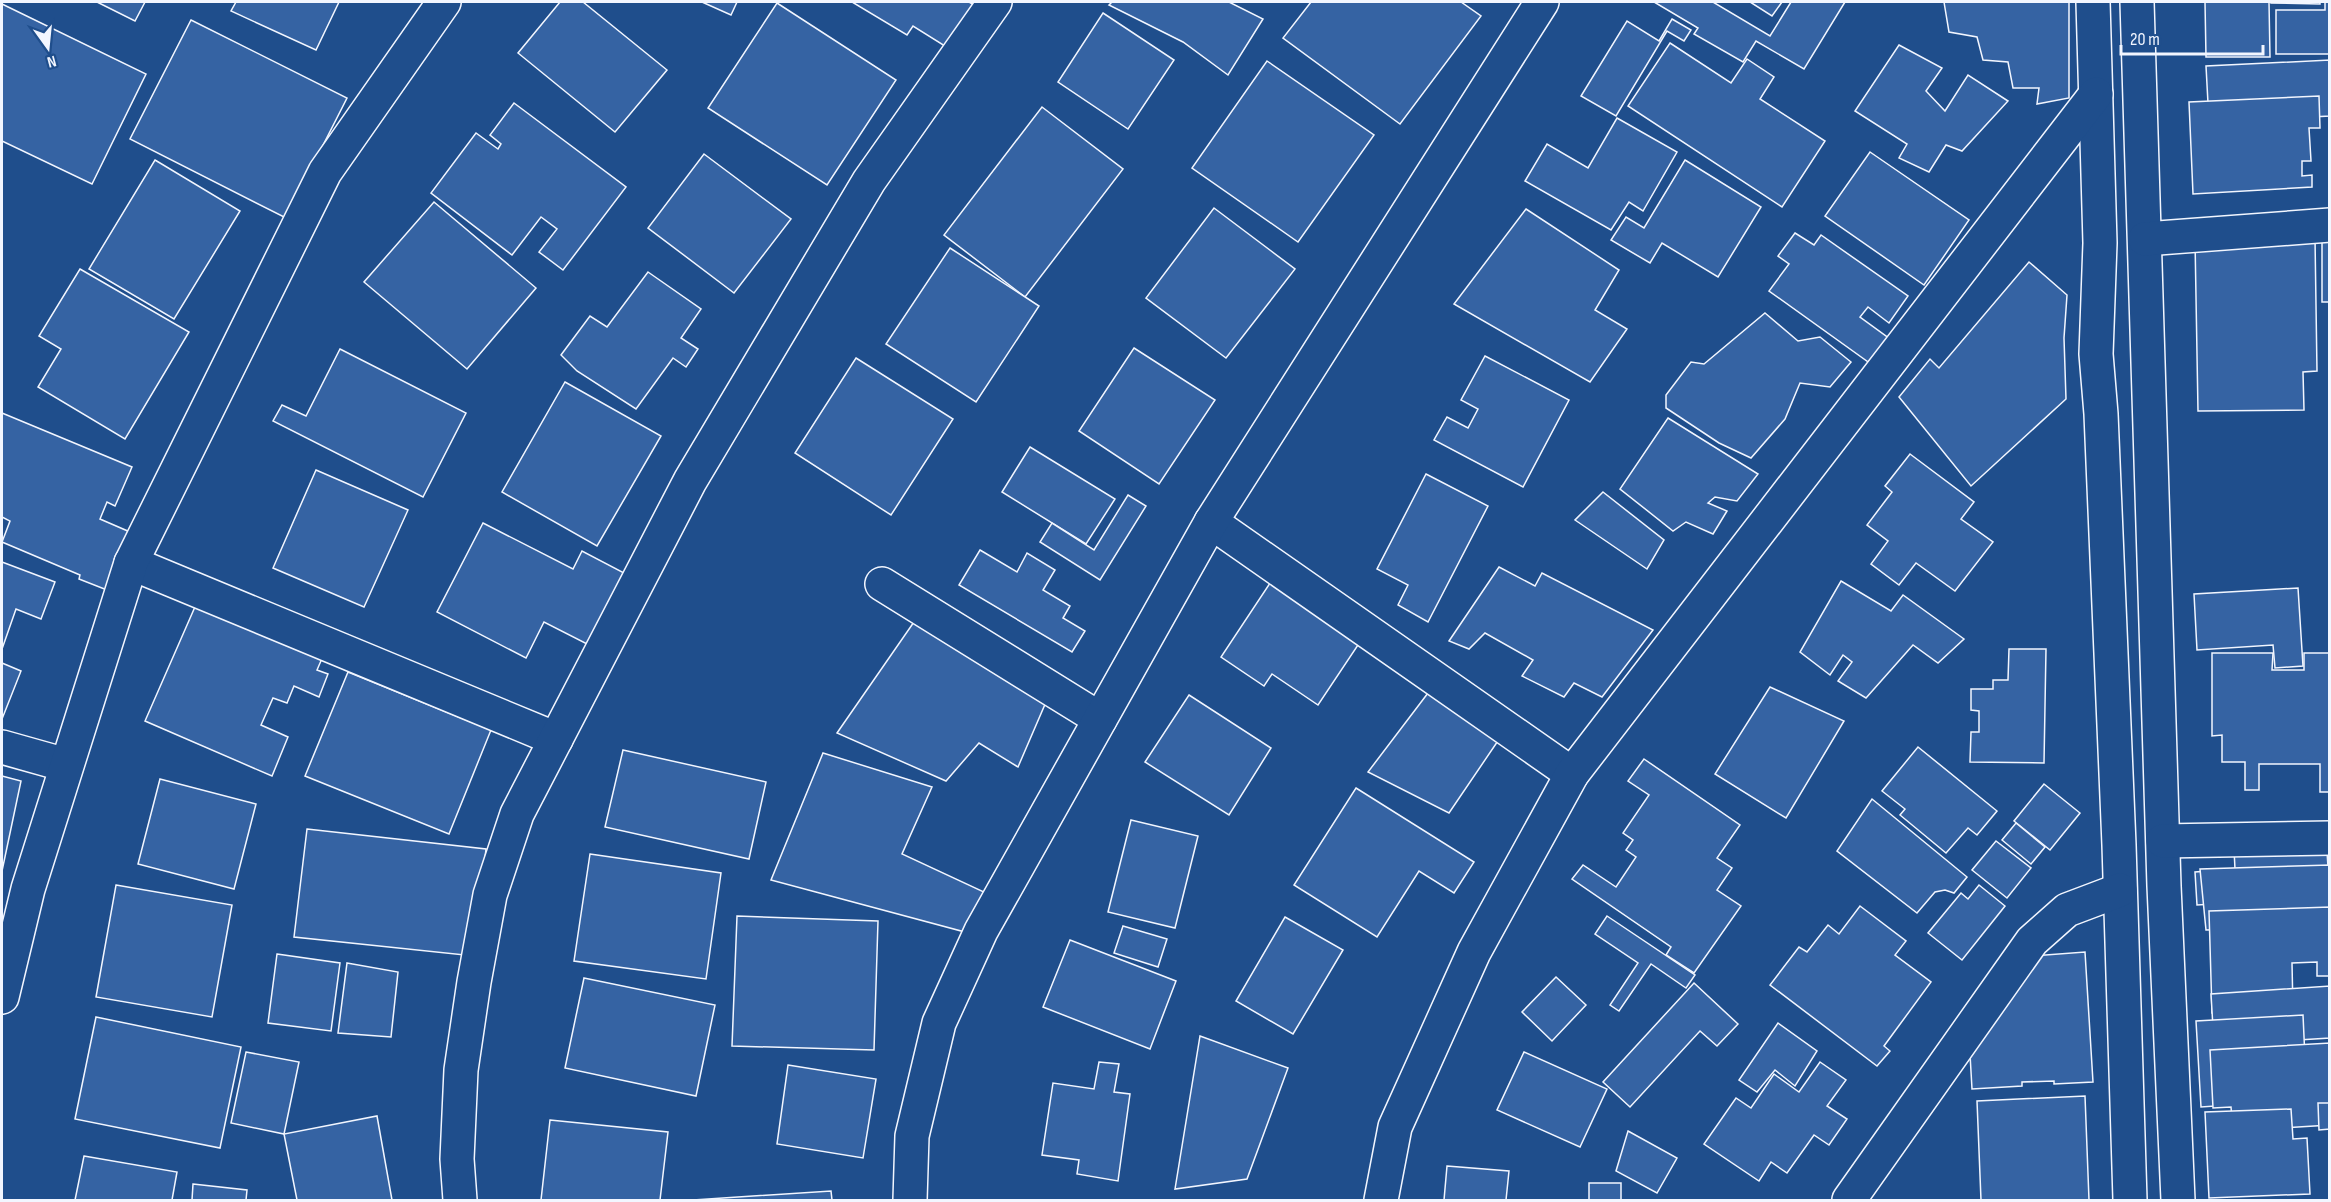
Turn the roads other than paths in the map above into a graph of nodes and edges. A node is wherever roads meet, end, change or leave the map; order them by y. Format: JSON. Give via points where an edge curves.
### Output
{"nodes":[{"id":1,"x":444,"y":2,"type":"edge"},
{"id":2,"x":995,"y":2,"type":"edge"},
{"id":3,"x":1542,"y":2,"type":"edge"},
{"id":4,"x":2093,"y":2,"type":"edge"},
{"id":5,"x":2137,"y":2,"type":"edge"},
{"id":6,"x":2096,"y":94,"type":"junction"},
{"id":7,"x":2330,"y":225,"type":"edge"},
{"id":8,"x":2145,"y":239,"type":"junction"},
{"id":9,"x":1211,"y":522,"type":"junction"},
{"id":10,"x":131,"y":563,"type":"junction"},
{"id":11,"x":882,"y":584,"type":"dead end"},
{"id":12,"x":1100,"y":719,"type":"junction"},
{"id":13,"x":556,"y":738,"type":"junction"},
{"id":14,"x":2,"y":747,"type":"edge"},
{"id":15,"x":66,"y":765,"type":"junction"},
{"id":16,"x":1572,"y":774,"type":"junction"},
{"id":17,"x":2330,"y":838,"type":"edge"},
{"id":18,"x":2163,"y":841,"type":"junction"},
{"id":19,"x":2120,"y":890,"type":"junction"},
{"id":20,"x":2,"y":997,"type":"edge"},
{"id":21,"x":460,"y":1200,"type":"edge"},
{"id":22,"x":910,"y":1200,"type":"edge"},
{"id":23,"x":1381,"y":1200,"type":"edge"},
{"id":24,"x":1849,"y":1200,"type":"edge"},
{"id":25,"x":2130,"y":1200,"type":"edge"},
{"id":26,"x":2178,"y":1200,"type":"edge"}],
"edges":[{"from":1,"to":10,"type":"street","via":[[325,172]]},
{"from":2,"to":13,"type":"street","via":[[869,181],[690,481]]},
{"from":3,"to":9,"type":"street"},
{"from":4,"to":6,"type":"street"},
{"from":5,"to":8,"type":"street"},
{"from":6,"to":16,"type":"street"},
{"from":6,"to":19,"type":"street","via":[[2100,243],[2096,354]]},
{"from":7,"to":8,"type":"street"},
{"from":8,"to":18,"type":"street"},
{"from":9,"to":12,"type":"street"},
{"from":9,"to":16,"type":"street"},
{"from":10,"to":13,"type":"street"},
{"from":10,"to":15,"type":"street"},
{"from":11,"to":12,"type":"street"},
{"from":12,"to":22,"type":"street","via":[[981,931],[939,1023],[912,1136]]},
{"from":13,"to":21,"type":"street","via":[[517,813],[490,895],[462,1070],[457,1159]]},
{"from":14,"to":15,"type":"street"},
{"from":15,"to":20,"type":"street","via":[[28,889]]},
{"from":16,"to":23,"type":"street","via":[[1469,963],[1395,1127]]},
{"from":17,"to":18,"type":"street"},
{"from":18,"to":26,"type":"street"},
{"from":19,"to":24,"type":"street","via":[[2067,910],[2032,941]]},
{"from":19,"to":25,"type":"street"}]}
